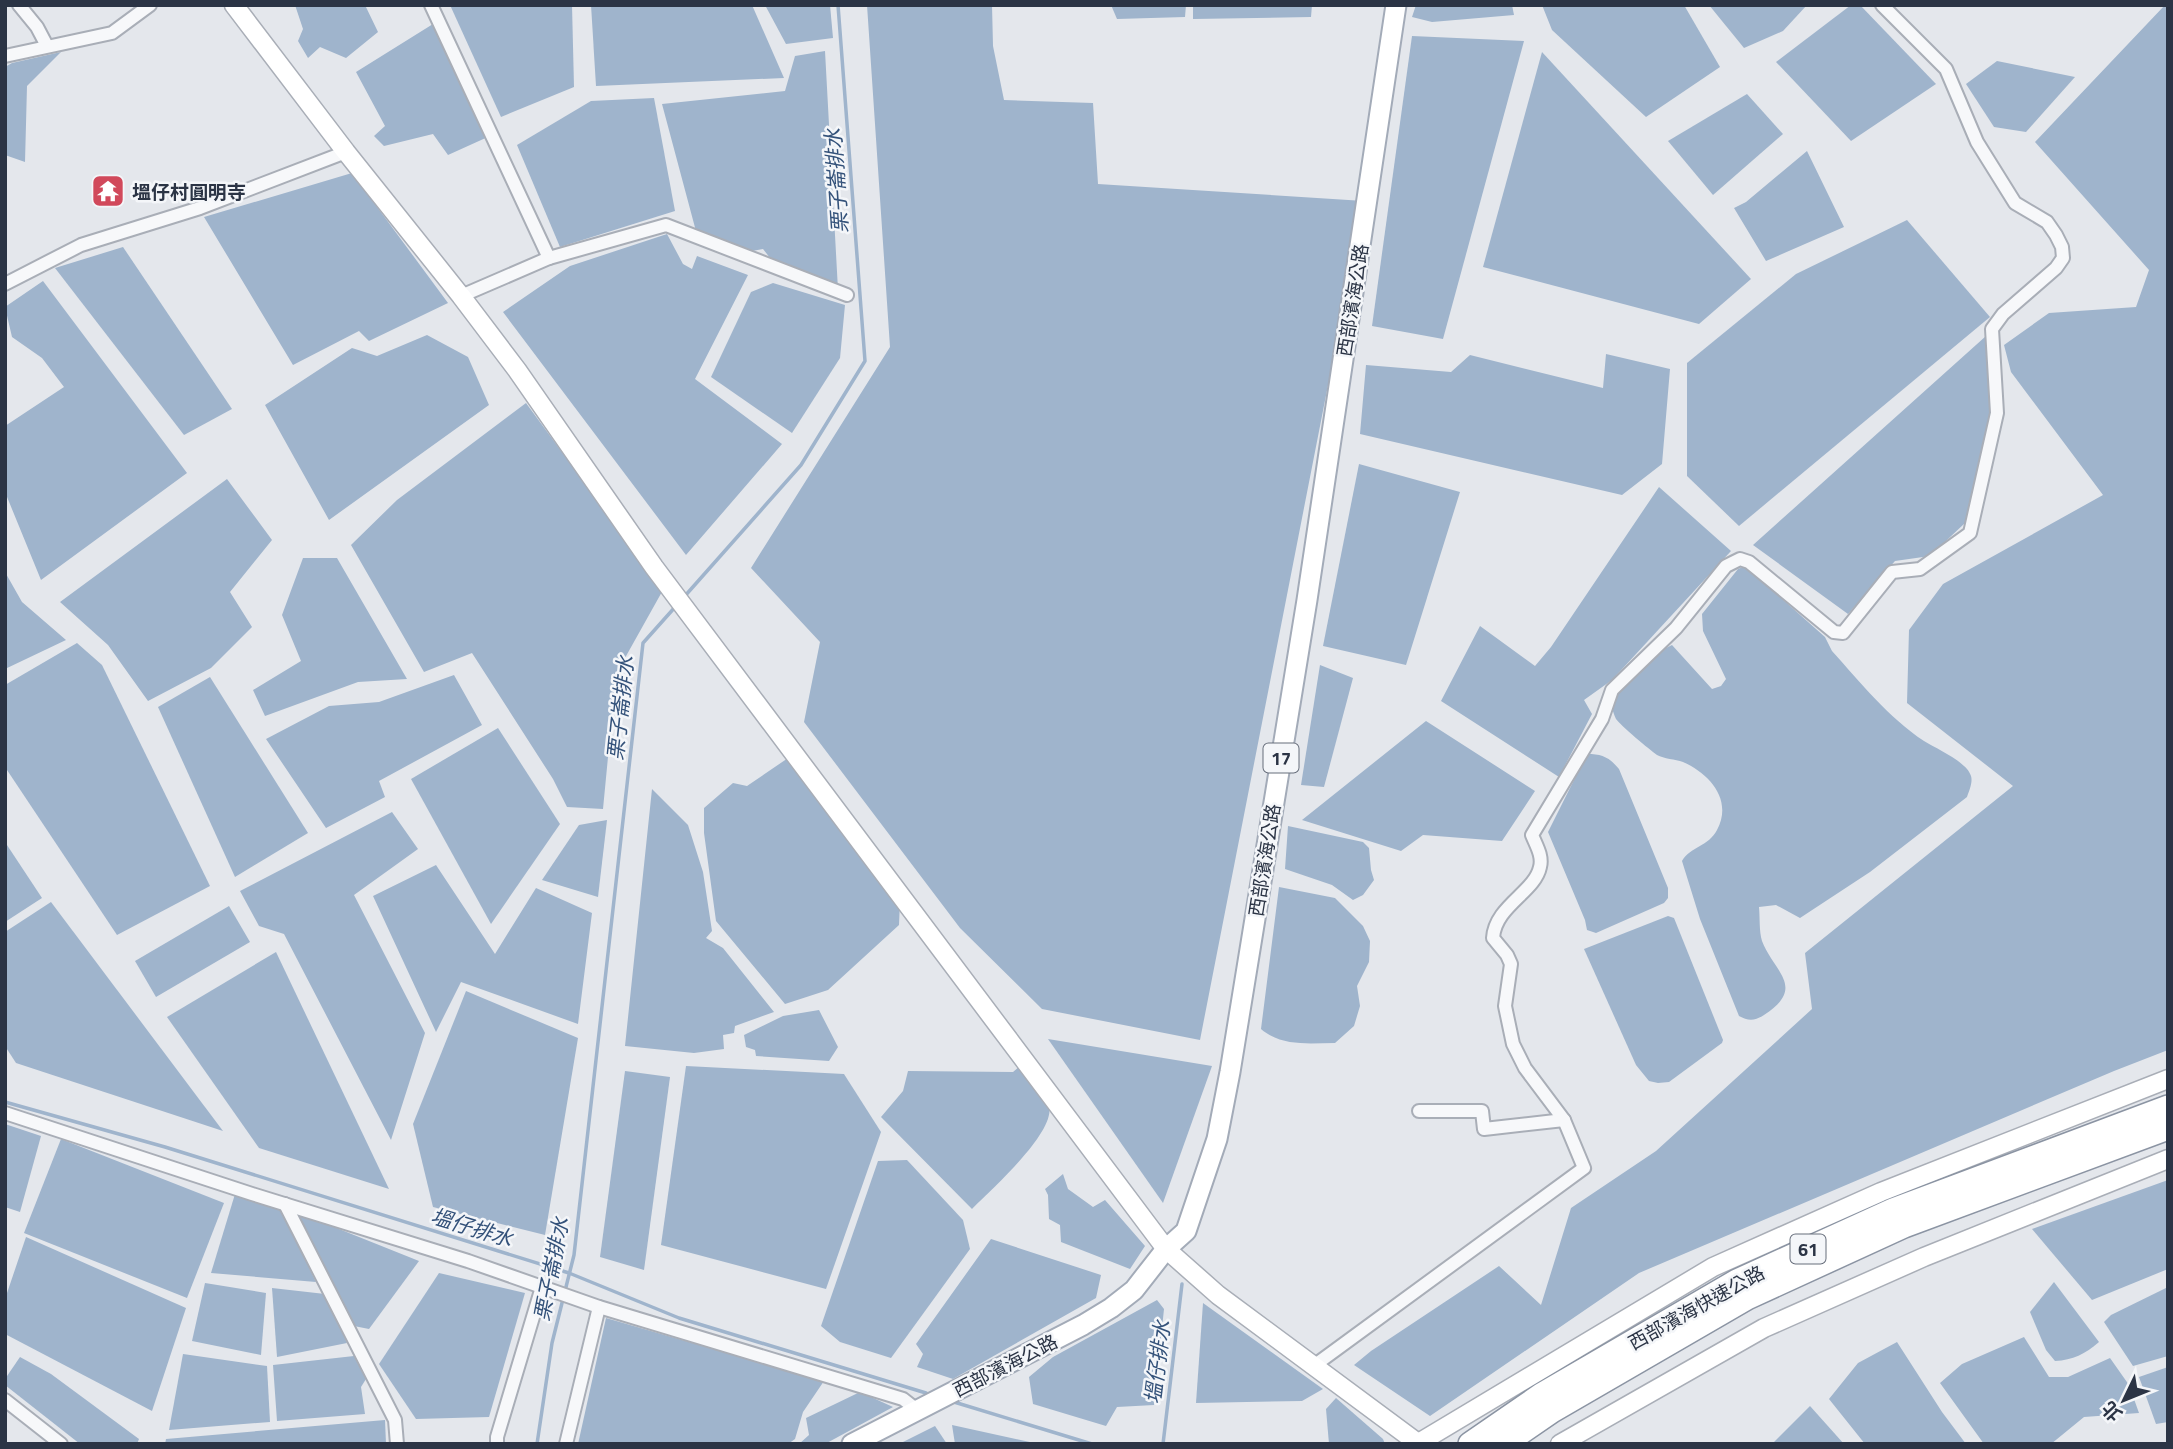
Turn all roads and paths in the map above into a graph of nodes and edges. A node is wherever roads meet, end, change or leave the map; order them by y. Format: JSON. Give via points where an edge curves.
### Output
{"nodes":[{"id":1,"x":19,"y":5,"type":"edge"},
{"id":2,"x":150,"y":5,"type":"edge"},
{"id":3,"x":234,"y":5,"type":"edge"},
{"id":4,"x":431,"y":5,"type":"edge"},
{"id":5,"x":1396,"y":5,"type":"edge"},
{"id":6,"x":1882,"y":5,"type":"edge"},
{"id":7,"x":47,"y":46,"type":"junction"},
{"id":8,"x":5,"y":56,"type":"edge"},
{"id":9,"x":346,"y":152,"type":"junction"},
{"id":10,"x":549,"y":258,"type":"junction"},
{"id":11,"x":5,"y":284,"type":"edge"},
{"id":12,"x":846,"y":295,"type":"dead end"},
{"id":13,"x":461,"y":296,"type":"junction"},
{"id":14,"x":2168,"y":1079,"type":"edge"},
{"id":15,"x":2168,"y":1107,"type":"edge"},
{"id":16,"x":1419,"y":1111,"type":"dead end"},
{"id":17,"x":5,"y":1113,"type":"edge"},
{"id":18,"x":1564,"y":1120,"type":"junction"},
{"id":19,"x":2168,"y":1128,"type":"edge"},
{"id":20,"x":2168,"y":1159,"type":"edge"},
{"id":21,"x":285,"y":1204,"type":"junction"},
{"id":22,"x":1166,"y":1249,"type":"junction"},
{"id":23,"x":542,"y":1287,"type":"junction"},
{"id":24,"x":598,"y":1307,"type":"junction"},
{"id":25,"x":1315,"y":1364,"type":"junction"},
{"id":26,"x":5,"y":1400,"type":"edge"},
{"id":27,"x":917,"y":1410,"type":"junction"},
{"id":28,"x":1472,"y":1442,"type":"edge"},
{"id":29,"x":1418,"y":1443,"type":"edge"},
{"id":30,"x":61,"y":1444,"type":"edge"},
{"id":31,"x":397,"y":1444,"type":"edge"},
{"id":32,"x":497,"y":1444,"type":"edge"},
{"id":33,"x":566,"y":1444,"type":"edge"},
{"id":34,"x":852,"y":1444,"type":"edge"},
{"id":35,"x":1504,"y":1444,"type":"edge"},
{"id":36,"x":1560,"y":1444,"type":"edge"}],
"edges":[{"from":1,"to":7,"type":"street"},
{"from":2,"to":7,"type":"street","via":[[112,33]]},
{"from":3,"to":9,"type":"main road"},
{"from":4,"to":10,"type":"street"},
{"from":5,"to":22,"type":"main road","name":"西部濱海公路","number":"17","via":[[1307,600],[1230,1072],[1217,1139],[1196,1205],[1186,1231]]},
{"from":6,"to":18,"type":"street","via":[[1946,69],[1983,153],[2015,203],[2047,222],[2062,247],[2063,258],[1992,329],[1997,413],[1970,533],[1920,569],[1892,572],[1843,633],[1834,632],[1740,559],[1726,566],[1676,628],[1612,690],[1602,719],[1532,835],[1540,853],[1536,878],[1493,928],[1493,938],[1511,964],[1505,1006],[1513,1044]]},
{"from":7,"to":8,"type":"street"},
{"from":9,"to":11,"type":"street","via":[[200,208],[81,245]]},
{"from":9,"to":13,"type":"main road"},
{"from":10,"to":12,"type":"street","via":[[666,225]]},
{"from":10,"to":13,"type":"street"},
{"from":13,"to":22,"type":"main road","via":[[654,567]]},
{"from":14,"to":29,"type":"main road","via":[[1881,1192],[1713,1268]]},
{"from":15,"to":28,"type":"highway","name":"西部濱海快速公路","number":"61","via":[[1893,1210],[1737,1281],[1541,1395]]},
{"from":16,"to":18,"type":"street","via":[[1482,1111],[1484,1129]]},
{"from":17,"to":21,"type":"street"},
{"from":18,"to":25,"type":"street","via":[[1584,1168]]},
{"from":19,"to":35,"type":"highway","name":"西部濱海快速公路","number":"61","via":[[1904,1226],[1747,1298],[1552,1411]]},
{"from":20,"to":36,"type":"main road","via":[[1924,1257],[1764,1328]]},
{"from":21,"to":23,"type":"street"},
{"from":21,"to":31,"type":"street","via":[[395,1420]]},
{"from":22,"to":25,"type":"main road","via":[[1218,1295]]},
{"from":22,"to":27,"type":"main road","name":"西部濱海公路","number":"17","via":[[1134,1290],[1111,1308]]},
{"from":23,"to":24,"type":"street"},
{"from":23,"to":32,"type":"street"},
{"from":24,"to":27,"type":"street","via":[[891,1395]]},
{"from":24,"to":33,"type":"street"},
{"from":25,"to":29,"type":"main road"},
{"from":26,"to":30,"type":"street"},
{"from":27,"to":34,"type":"main road","name":"西部濱海公路","number":"17"}]}
